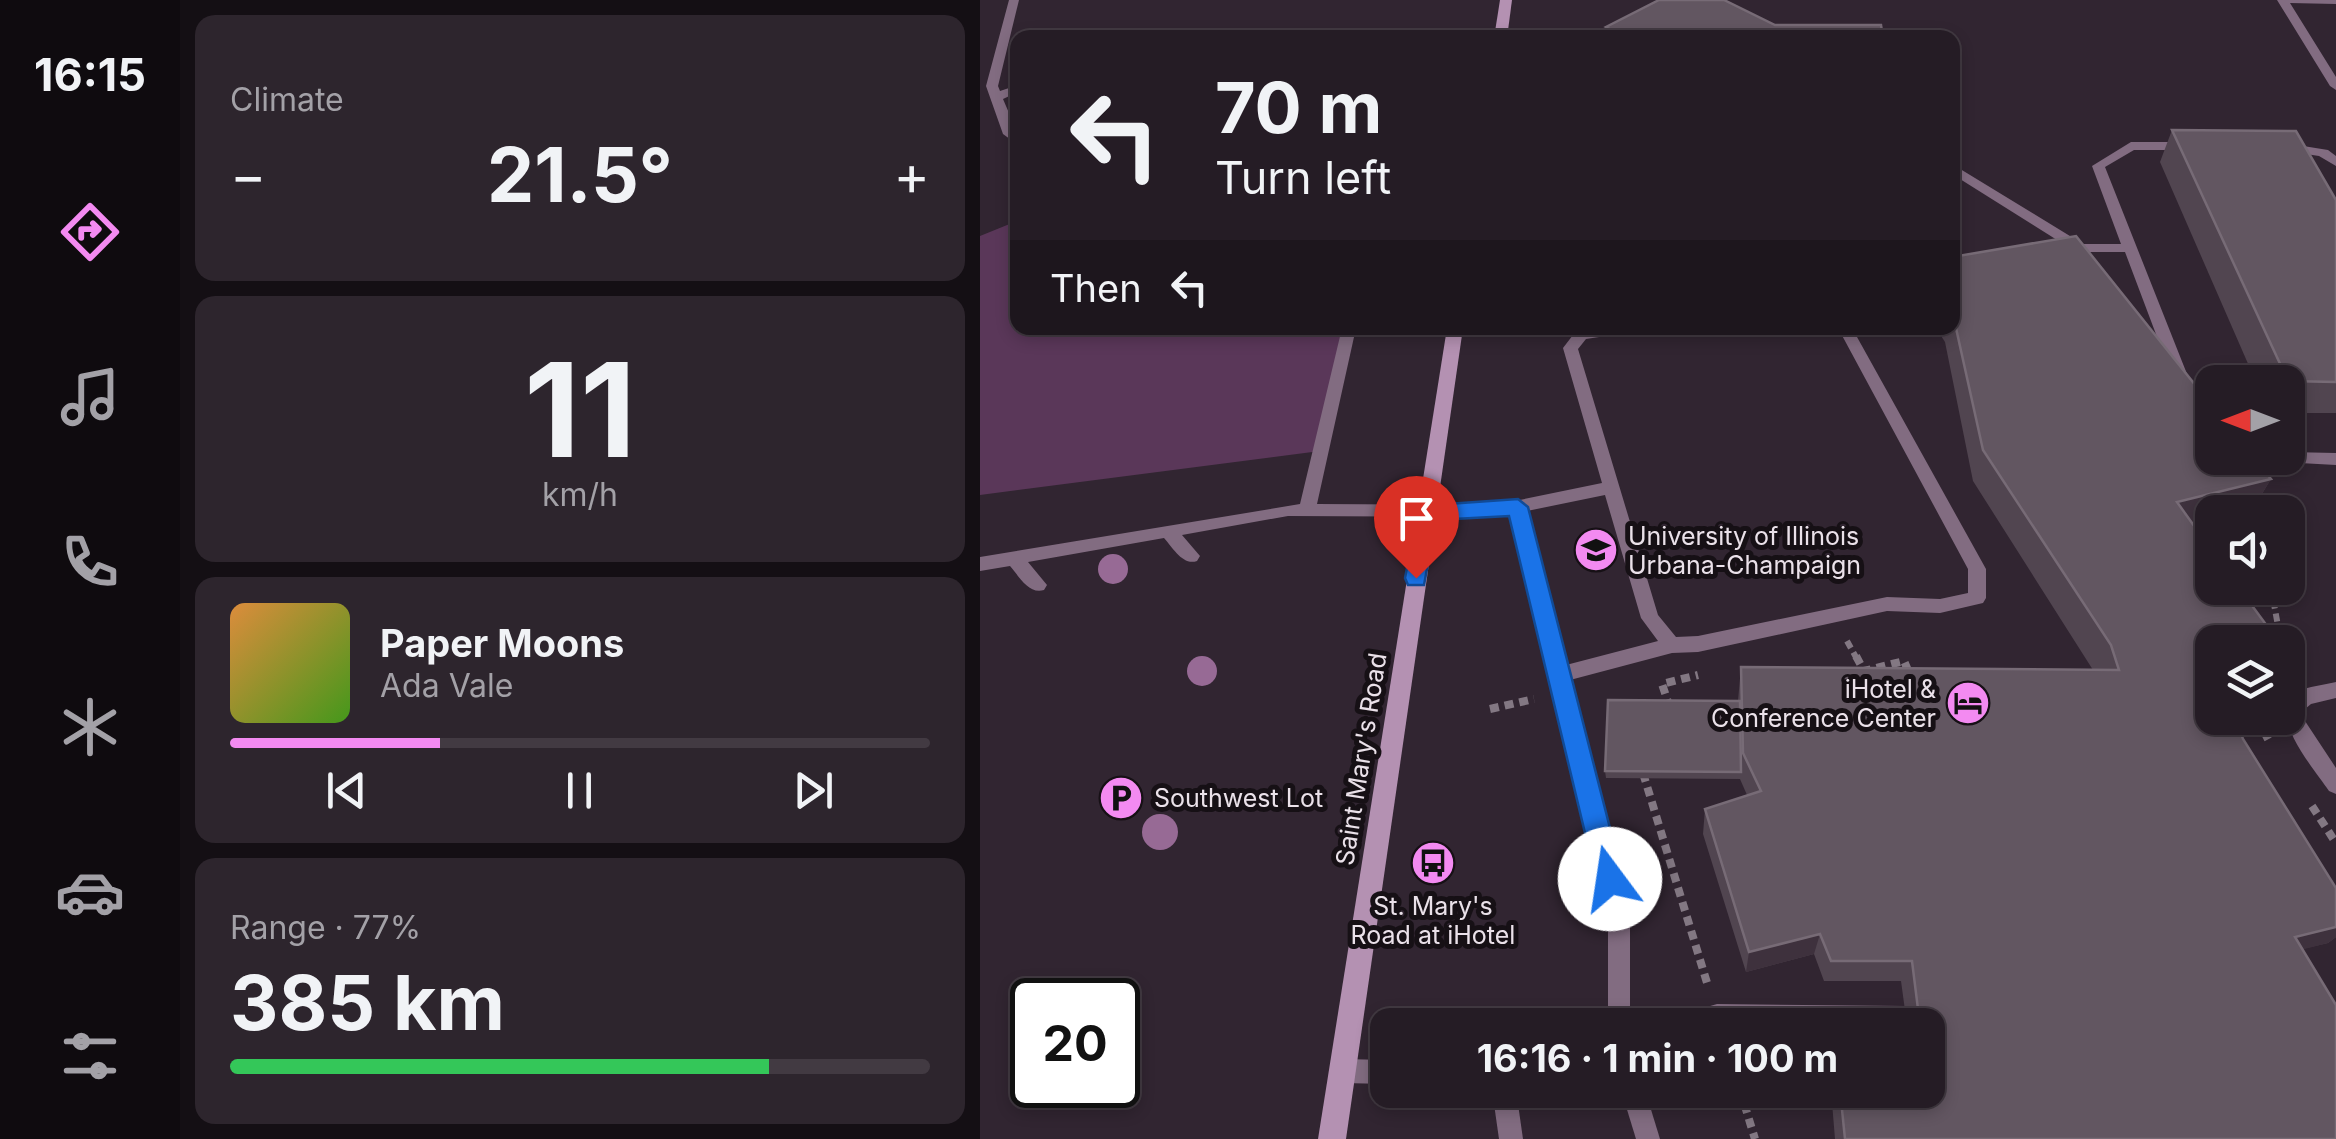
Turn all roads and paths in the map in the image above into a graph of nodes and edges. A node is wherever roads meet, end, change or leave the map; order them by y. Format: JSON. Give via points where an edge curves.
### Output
{"nodes":[{"id":1,"x":1027,"y":0,"type":"edge"},
{"id":2,"x":1506,"y":0,"type":"edge"},
{"id":3,"x":2282,"y":0,"type":"edge"},
{"id":4,"x":2336,"y":0,"type":"edge"},
{"id":5,"x":1013,"y":2,"type":"edge"},
{"id":6,"x":1501,"y":30,"type":"edge"},
{"id":7,"x":1010,"y":44,"type":"edge"},
{"id":8,"x":1002,"y":47,"type":"junction"},
{"id":9,"x":2336,"y":86,"type":"edge"},
{"id":10,"x":1010,"y":91,"type":"edge"},
{"id":11,"x":996,"y":96,"type":"junction"},
{"id":12,"x":1010,"y":125,"type":"edge"},
{"id":13,"x":2209,"y":146,"type":"edge"},
{"id":14,"x":2267,"y":146,"type":"edge"},
{"id":15,"x":2336,"y":162,"type":"edge"},
{"id":16,"x":1960,"y":173,"type":"edge"},
{"id":17,"x":2077,"y":246,"type":"junction"},
{"id":18,"x":2129,"y":248,"type":"junction"},
{"id":19,"x":2041,"y":252,"type":"edge"},
{"id":20,"x":1347,"y":335,"type":"edge"},
{"id":21,"x":1454,"y":335,"type":"edge"},
{"id":22,"x":1576,"y":335,"type":"edge"},
{"id":23,"x":1849,"y":335,"type":"edge"},
{"id":24,"x":2185,"y":390,"type":"edge"},
{"id":25,"x":2305,"y":458,"type":"edge"},
{"id":26,"x":2336,"y":459,"type":"edge"},
{"id":27,"x":1613,"y":486,"type":"junction"},
{"id":28,"x":1518,"y":507,"type":"junction"},
{"id":29,"x":1307,"y":510,"type":"junction"},
{"id":30,"x":1426,"y":512,"type":"junction"},
{"id":31,"x":1167,"y":531,"type":"junction"},
{"id":32,"x":1191,"y":556,"type":"dead end"},
{"id":33,"x":1014,"y":558,"type":"junction"},
{"id":34,"x":980,"y":564,"type":"edge"},
{"id":35,"x":1038,"y":585,"type":"dead end"},
{"id":36,"x":1672,"y":645,"type":"junction"},
{"id":37,"x":1830,"y":645,"type":"dead end"},
{"id":38,"x":1700,"y":675,"type":"dead end"},
{"id":39,"x":1557,"y":676,"type":"junction"},
{"id":40,"x":1912,"y":679,"type":"edge"},
{"id":41,"x":2336,"y":690,"type":"edge"},
{"id":42,"x":1534,"y":699,"type":"dead end"},
{"id":43,"x":1490,"y":709,"type":"dead end"},
{"id":44,"x":1672,"y":716,"type":"edge"},
{"id":45,"x":1640,"y":763,"type":"edge"},
{"id":46,"x":2336,"y":785,"type":"edge"},
{"id":47,"x":1618,"y":1008,"type":"edge"},
{"id":48,"x":1716,"y":1008,"type":"edge"},
{"id":49,"x":1342,"y":1072,"type":"junction"},
{"id":50,"x":1370,"y":1072,"type":"edge"},
{"id":51,"x":1507,"y":1108,"type":"edge"},
{"id":52,"x":1639,"y":1108,"type":"edge"},
{"id":53,"x":1746,"y":1108,"type":"edge"},
{"id":54,"x":1332,"y":1139,"type":"edge"},
{"id":55,"x":1511,"y":1139,"type":"edge"},
{"id":56,"x":1648,"y":1139,"type":"edge"},
{"id":57,"x":1756,"y":1139,"type":"edge"}],
"edges":[{"from":1,"to":5,"type":"lane"},
{"from":2,"to":6,"type":"main road"},
{"from":3,"to":4,"type":"lane"},
{"from":3,"to":9,"type":"lane"},
{"from":5,"to":8,"type":"lane"},
{"from":7,"to":8,"type":"lane"},
{"from":8,"to":11,"type":"lane","via":[[992,86]]},
{"from":10,"to":11,"type":"lane"},
{"from":11,"to":12,"type":"lane"},
{"from":13,"to":18,"type":"lane","via":[[2131,146],[2098,166]]},
{"from":14,"to":15,"type":"lane","via":[[2324,154]]},
{"from":16,"to":17,"type":"lane"},
{"from":17,"to":18,"type":"lane"},
{"from":17,"to":19,"type":"lane"},
{"from":18,"to":24,"type":"lane"},
{"from":20,"to":29,"type":"lane"},
{"from":21,"to":30,"type":"main road","name":"Saint Mary's Road"},
{"from":22,"to":27,"type":"lane","via":[[1570,348]]},
{"from":23,"to":36,"type":"lane","via":[[1978,569],[1977,598],[1940,606],[1887,604]]},
{"from":25,"to":26,"type":"lane"},
{"from":27,"to":28,"type":"lane"},
{"from":27,"to":36,"type":"lane","via":[[1650,618]]},
{"from":28,"to":30,"type":"lane"},
{"from":28,"to":39,"type":"lane"},
{"from":29,"to":30,"type":"lane"},
{"from":29,"to":31,"type":"lane"},
{"from":30,"to":49,"type":"main road","name":"Saint Mary's Road"},
{"from":31,"to":32,"type":"lane"},
{"from":31,"to":33,"type":"lane"},
{"from":33,"to":34,"type":"lane"},
{"from":33,"to":35,"type":"lane"},
{"from":36,"to":39,"type":"lane"},
{"from":37,"to":40,"type":"path","via":[[1848,640],[1864,670],[1904,660]]},
{"from":38,"to":44,"type":"path","via":[[1662,684]]},
{"from":39,"to":47,"type":"lane","via":[[1619,916]]},
{"from":41,"to":46,"type":"lane","via":[[2296,706],[2296,724]]},
{"from":42,"to":43,"type":"path"},
{"from":45,"to":48,"type":"path"},
{"from":49,"to":50,"type":"lane"},
{"from":49,"to":54,"type":"main road","name":"Saint Mary's Road"},
{"from":51,"to":55,"type":"lane"},
{"from":52,"to":56,"type":"lane"},
{"from":53,"to":57,"type":"path"}]}
